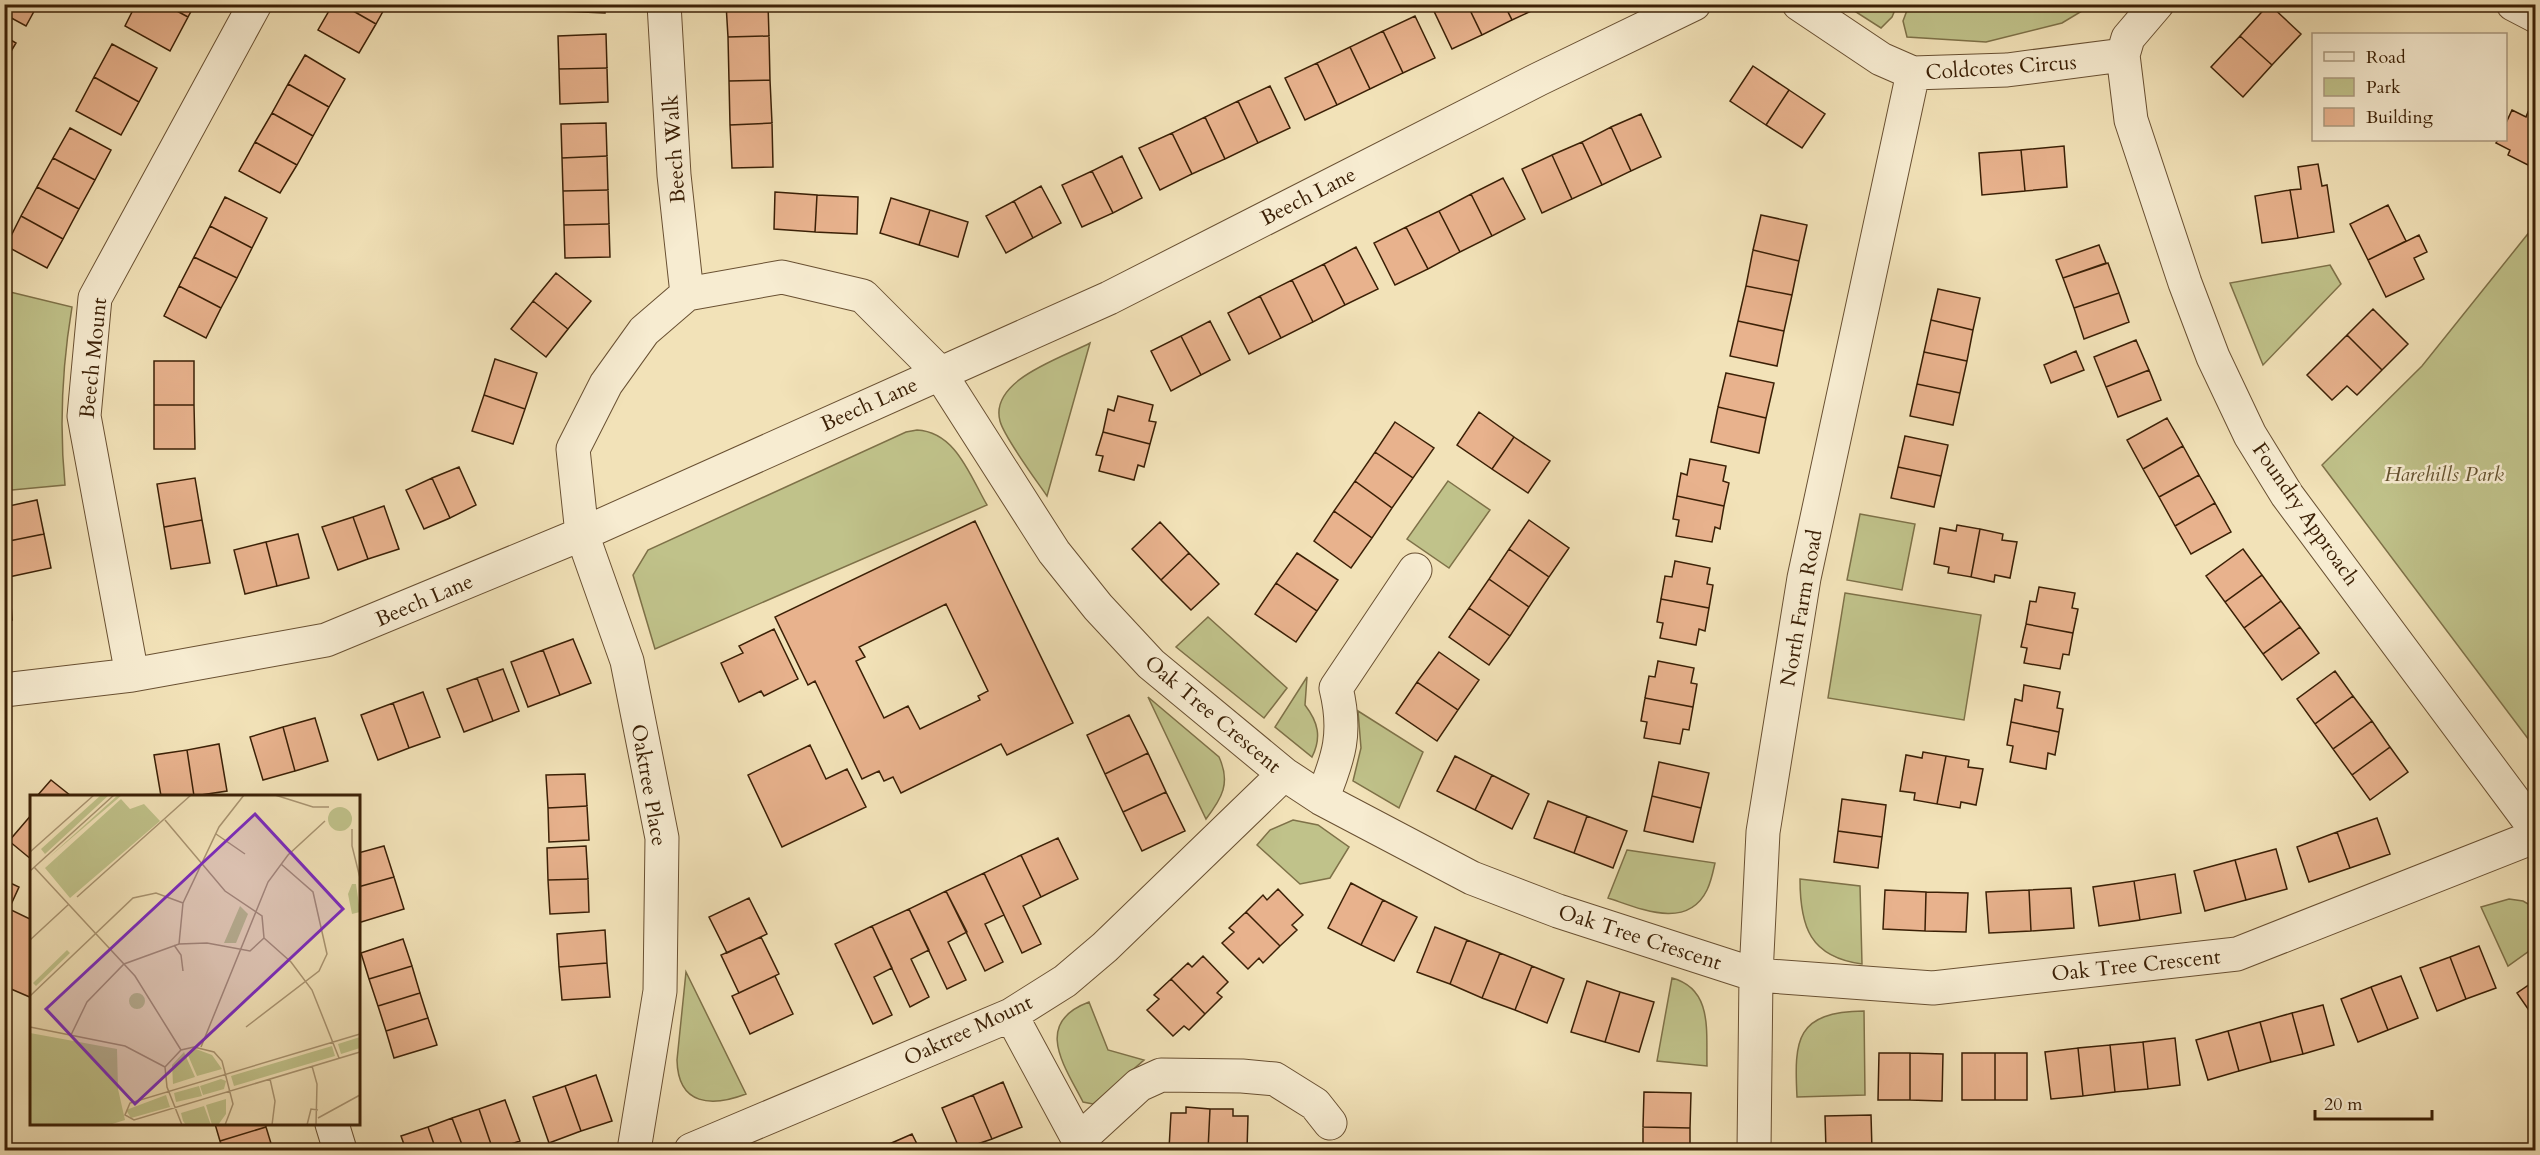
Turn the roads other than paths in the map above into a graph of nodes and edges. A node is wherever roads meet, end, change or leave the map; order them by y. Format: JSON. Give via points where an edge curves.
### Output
{"nodes":[{"id":1,"x":255,"y":4,"type":"edge"},
{"id":2,"x":664,"y":4,"type":"edge"},
{"id":3,"x":1694,"y":4,"type":"edge"},
{"id":4,"x":1799,"y":4,"type":"edge"},
{"id":5,"x":2157,"y":4,"type":"edge"},
{"id":6,"x":2513,"y":4,"type":"edge"},
{"id":7,"x":2535,"y":16,"type":"edge"},
{"id":8,"x":2123,"y":55,"type":"junction"},
{"id":9,"x":1913,"y":73,"type":"junction"},
{"id":10,"x":687,"y":294,"type":"junction"},
{"id":11,"x":939,"y":372,"type":"junction"},
{"id":12,"x":582,"y":534,"type":"junction"},
{"id":13,"x":1415,"y":570,"type":"dead end"},
{"id":14,"x":132,"y":675,"type":"junction"},
{"id":15,"x":4,"y":690,"type":"edge"},
{"id":16,"x":1284,"y":774,"type":"junction"},
{"id":17,"x":1322,"y":799,"type":"junction"},
{"id":18,"x":2535,"y":830,"type":"edge"},
{"id":19,"x":2535,"y":836,"type":"edge"},
{"id":20,"x":1756,"y":975,"type":"junction"},
{"id":21,"x":1011,"y":1015,"type":"junction"},
{"id":22,"x":1330,"y":1124,"type":"dead end"},
{"id":23,"x":333,"y":1125,"type":"edge"},
{"id":24,"x":1082,"y":1145,"type":"edge"},
{"id":25,"x":340,"y":1150,"type":"edge"},
{"id":26,"x":634,"y":1150,"type":"edge"},
{"id":27,"x":691,"y":1150,"type":"edge"},
{"id":28,"x":1754,"y":1150,"type":"edge"}],
"edges":[{"from":1,"to":14,"type":"street","name":"Beech Mount","via":[[95,298],[84,416]]},
{"from":2,"to":10,"type":"street","name":"Beech Walk","via":[[674,176]]},
{"from":3,"to":11,"type":"street","name":"Beech Lane","via":[[1109,298]]},
{"from":4,"to":9,"type":"street","name":"Coldcotes Circus","via":[[1881,59]]},
{"from":5,"to":8,"type":"street","via":[[2128,38]]},
{"from":6,"to":7,"type":"street"},
{"from":8,"to":9,"type":"street","name":"Coldcotes Circus","via":[[2007,70]]},
{"from":8,"to":18,"type":"street","name":"Foundry Approach","via":[[2131,120],[2144,163],[2213,357],[2250,435],[2287,495]]},
{"from":9,"to":20,"type":"street","name":"North Farm Road","via":[[1804,578],[1763,832]]},
{"from":10,"to":11,"type":"street","name":"Oak Tree Crescent","via":[[782,277],[863,296]]},
{"from":10,"to":12,"type":"street","name":"Oaktree Place","via":[[644,331],[606,384],[573,449]]},
{"from":11,"to":12,"type":"street","name":"Beech Lane"},
{"from":11,"to":16,"type":"street","name":"Oak Tree Crescent","via":[[1054,552],[1098,607],[1151,664]]},
{"from":12,"to":14,"type":"street","name":"Beech Lane","via":[[326,640]]},
{"from":12,"to":26,"type":"street","name":"Oaktree Place","via":[[627,661],[662,838],[660,991]]},
{"from":13,"to":17,"type":"street","via":[[1336,688],[1343,719],[1335,765]]},
{"from":14,"to":15,"type":"street","name":"Beech Lane"},
{"from":16,"to":17,"type":"street","name":"Oak Tree Crescent"},
{"from":16,"to":21,"type":"street","name":"Oaktree Mount","via":[[1105,947],[1065,981]]},
{"from":17,"to":20,"type":"street","name":"Oak Tree Crescent","via":[[1472,878],[1558,911]]},
{"from":19,"to":20,"type":"street","name":"Oak Tree Crescent","via":[[2237,954],[1933,988]]},
{"from":20,"to":28,"type":"street","name":"North Farm Road"},
{"from":21,"to":24,"type":"street"},
{"from":21,"to":27,"type":"street","name":"Oaktree Mount"},
{"from":22,"to":24,"type":"street","via":[[1315,1104],[1275,1079],[1161,1075],[1139,1085]]},
{"from":23,"to":25,"type":"street"}]}
